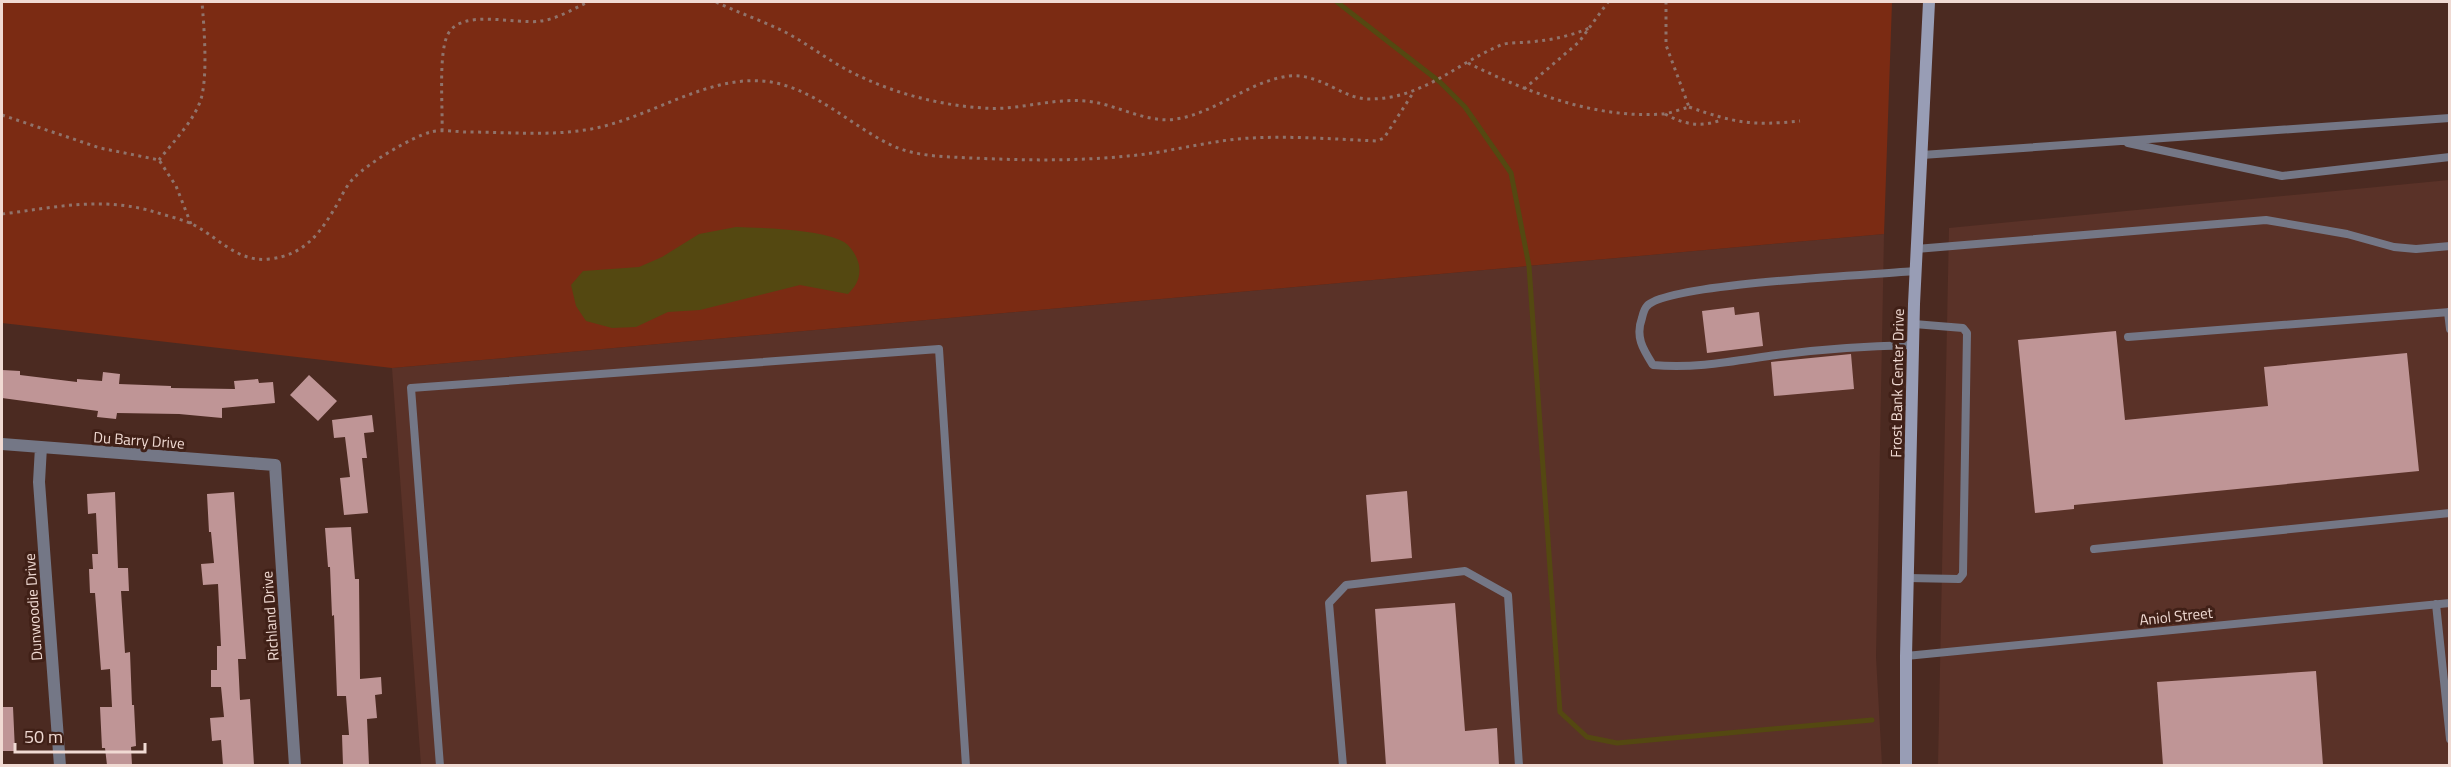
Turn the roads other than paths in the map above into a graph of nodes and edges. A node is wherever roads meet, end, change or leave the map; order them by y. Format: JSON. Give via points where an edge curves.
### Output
{"nodes":[{"id":1,"x":1929,"y":2,"type":"edge"},
{"id":2,"x":2450,"y":117,"type":"edge"},
{"id":3,"x":2118,"y":141,"type":"junction"},
{"id":4,"x":1922,"y":155,"type":"junction"},
{"id":5,"x":2450,"y":158,"type":"edge"},
{"id":6,"x":2450,"y":246,"type":"edge"},
{"id":7,"x":1916,"y":249,"type":"junction"},
{"id":8,"x":1915,"y":271,"type":"junction"},
{"id":9,"x":2449,"y":312,"type":"edge"},
{"id":10,"x":1914,"y":324,"type":"junction"},
{"id":11,"x":2450,"y":329,"type":"edge"},
{"id":12,"x":2128,"y":337,"type":"dead end"},
{"id":13,"x":1913,"y":345,"type":"junction"},
{"id":14,"x":2,"y":444,"type":"edge"},
{"id":15,"x":41,"y":447,"type":"junction"},
{"id":16,"x":274,"y":465,"type":"joint"},
{"id":17,"x":2450,"y":513,"type":"edge"},
{"id":18,"x":2094,"y":549,"type":"dead end"},
{"id":19,"x":1908,"y":578,"type":"junction"},
{"id":20,"x":2450,"y":603,"type":"edge"},
{"id":21,"x":2436,"y":604,"type":"junction"},
{"id":22,"x":1906,"y":656,"type":"junction"},
{"id":23,"x":2450,"y":739,"type":"edge"},
{"id":24,"x":60,"y":765,"type":"edge"},
{"id":25,"x":295,"y":765,"type":"edge"},
{"id":26,"x":440,"y":765,"type":"edge"},
{"id":27,"x":966,"y":765,"type":"edge"},
{"id":28,"x":1343,"y":765,"type":"edge"},
{"id":29,"x":1519,"y":765,"type":"edge"},
{"id":30,"x":1906,"y":765,"type":"edge"}],
"edges":[{"from":1,"to":4,"type":"main road","name":"Frost Bank Center Drive"},
{"from":2,"to":3,"type":"lane"},
{"from":3,"to":4,"type":"lane"},
{"from":3,"to":5,"type":"lane","via":[[2282,176]]},
{"from":4,"to":7,"type":"main road","name":"Frost Bank Center Drive"},
{"from":6,"to":7,"type":"lane","via":[[2394,248],[2347,234],[2266,220]]},
{"from":7,"to":8,"type":"main road","name":"Frost Bank Center Drive"},
{"from":8,"to":10,"type":"main road","name":"Frost Bank Center Drive"},
{"from":8,"to":13,"type":"lane","via":[[1806,279],[1658,298],[1646,307],[1639,328],[1641,346],[1653,365],[1681,368],[1843,348]]},
{"from":9,"to":11,"type":"lane"},
{"from":9,"to":12,"type":"lane"},
{"from":10,"to":13,"type":"main road","name":"Frost Bank Center Drive"},
{"from":10,"to":19,"type":"lane","via":[[1963,328],[1967,333],[1963,574],[1959,579]]},
{"from":13,"to":19,"type":"main road","name":"Frost Bank Center Drive"},
{"from":14,"to":15,"type":"street","name":"Du Barry Drive"},
{"from":15,"to":16,"type":"street","name":"Du Barry Drive"},
{"from":15,"to":24,"type":"street","name":"Dunwoodie Drive","via":[[39,482]]},
{"from":16,"to":25,"type":"street","name":"Richland Drive"},
{"from":17,"to":18,"type":"lane"},
{"from":19,"to":22,"type":"main road","name":"Frost Bank Center Drive"},
{"from":20,"to":21,"type":"lane","name":"Aniol Street"},
{"from":21,"to":22,"type":"lane","name":"Aniol Street"},
{"from":21,"to":23,"type":"lane"},
{"from":22,"to":30,"type":"main road","name":"Frost Bank Center Drive"},
{"from":26,"to":27,"type":"lane","via":[[411,388],[939,350]]},
{"from":28,"to":29,"type":"lane","via":[[1329,603],[1346,585],[1465,571],[1508,595]]}]}
